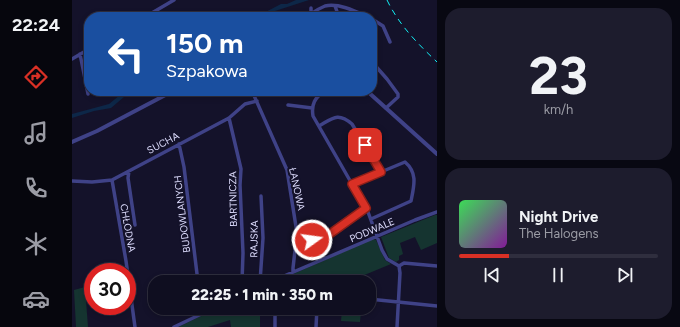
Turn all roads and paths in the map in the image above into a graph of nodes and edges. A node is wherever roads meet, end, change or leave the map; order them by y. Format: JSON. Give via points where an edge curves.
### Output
{"nodes":[{"id":1,"x":174,"y":0,"type":"edge"},
{"id":2,"x":335,"y":6,"type":"junction"},
{"id":3,"x":311,"y":8,"type":"dead end"},
{"id":4,"x":154,"y":12,"type":"edge"},
{"id":5,"x":310,"y":12,"type":"edge"},
{"id":6,"x":316,"y":12,"type":"edge"},
{"id":7,"x":337,"y":12,"type":"edge"},
{"id":8,"x":357,"y":12,"type":"edge"},
{"id":9,"x":377,"y":22,"type":"edge"},
{"id":10,"x":390,"y":42,"type":"dead end"},
{"id":11,"x":84,"y":52,"type":"edge"},
{"id":12,"x":80,"y":54,"type":"junction"},
{"id":13,"x":72,"y":59,"type":"edge"},
{"id":14,"x":377,"y":68,"type":"edge"},
{"id":15,"x":84,"y":74,"type":"edge"},
{"id":16,"x":164,"y":96,"type":"edge"},
{"id":17,"x":254,"y":96,"type":"edge"},
{"id":18,"x":318,"y":96,"type":"edge"},
{"id":19,"x":373,"y":96,"type":"edge"},
{"id":20,"x":257,"y":101,"type":"junction"},
{"id":21,"x":288,"y":105,"type":"dead end"},
{"id":22,"x":312,"y":108,"type":"junction"},
{"id":23,"x":386,"y":108,"type":"junction"},
{"id":24,"x":229,"y":118,"type":"junction"},
{"id":25,"x":319,"y":126,"type":"junction"},
{"id":26,"x":72,"y":142,"type":"edge"},
{"id":27,"x":179,"y":144,"type":"junction"},
{"id":28,"x":437,"y":154,"type":"edge"},
{"id":29,"x":128,"y":171,"type":"junction"},
{"id":30,"x":381,"y":172,"type":"junction"},
{"id":31,"x":112,"y":180,"type":"junction"},
{"id":32,"x":72,"y":181,"type":"edge"},
{"id":33,"x":352,"y":184,"type":"junction"},
{"id":34,"x":261,"y":196,"type":"dead end"},
{"id":35,"x":366,"y":208,"type":"junction"},
{"id":36,"x":437,"y":212,"type":"edge"},
{"id":37,"x":370,"y":219,"type":"junction"},
{"id":38,"x":135,"y":224,"type":"dead end"},
{"id":39,"x":377,"y":237,"type":"junction"},
{"id":40,"x":317,"y":241,"type":"dead end"},
{"id":41,"x":399,"y":266,"type":"junction"},
{"id":42,"x":437,"y":266,"type":"edge"},
{"id":43,"x":293,"y":272,"type":"junction"},
{"id":44,"x":197,"y":275,"type":"edge"},
{"id":45,"x":242,"y":275,"type":"edge"},
{"id":46,"x":261,"y":275,"type":"edge"},
{"id":47,"x":286,"y":275,"type":"edge"},
{"id":48,"x":376,"y":300,"type":"edge"},
{"id":49,"x":399,"y":302,"type":"junction"},
{"id":50,"x":437,"y":306,"type":"edge"},
{"id":51,"x":200,"y":315,"type":"edge"},
{"id":52,"x":275,"y":315,"type":"dead end"},
{"id":53,"x":317,"y":315,"type":"edge"},
{"id":54,"x":135,"y":327,"type":"edge"},
{"id":55,"x":174,"y":327,"type":"edge"},
{"id":56,"x":275,"y":327,"type":"edge"},
{"id":57,"x":316,"y":327,"type":"edge"},
{"id":58,"x":397,"y":327,"type":"edge"}],
"edges":[{"from":1,"to":4,"type":"street"},
{"from":2,"to":6,"type":"street","via":[[324,6]]},
{"from":2,"to":7,"type":"street"},
{"from":2,"to":8,"type":"street"},
{"from":3,"to":5,"type":"street"},
{"from":9,"to":10,"type":"street","via":[[383,26]]},
{"from":11,"to":12,"type":"street"},
{"from":12,"to":13,"type":"street"},
{"from":12,"to":15,"type":"street"},
{"from":14,"to":23,"type":"street","via":[[398,94]]},
{"from":16,"to":26,"type":"street"},
{"from":17,"to":20,"type":"street","name":"ŁANOWA"},
{"from":18,"to":22,"type":"street","via":[[314,100]]},
{"from":19,"to":23,"type":"street"},
{"from":20,"to":24,"type":"street","name":"SUCHA","via":[[245,104]]},
{"from":20,"to":43,"type":"street","name":"ŁANOWA","via":[[286,170],[297,233]]},
{"from":21,"to":22,"type":"street"},
{"from":22,"to":25,"type":"street"},
{"from":23,"to":28,"type":"street"},
{"from":24,"to":27,"type":"street","name":"SUCHA"},
{"from":24,"to":45,"type":"street","name":"BARTNICZA","via":[[241,169]]},
{"from":25,"to":30,"type":"street","via":[[335,117],[347,120]]},
{"from":25,"to":33,"type":"street"},
{"from":27,"to":29,"type":"street","name":"SUCHA"},
{"from":27,"to":44,"type":"street","name":"BUDOWLANYCH"},
{"from":29,"to":31,"type":"street","name":"SUCHA"},
{"from":29,"to":38,"type":"street"},
{"from":30,"to":33,"type":"street"},
{"from":30,"to":37,"type":"street","via":[[405,162],[414,174],[411,202]]},
{"from":31,"to":32,"type":"street","name":"SUCHA"},
{"from":31,"to":54,"type":"street","name":"CHŁODNA"},
{"from":33,"to":35,"type":"street"},
{"from":34,"to":46,"type":"street","name":"RAJSKA","via":[[264,238]]},
{"from":35,"to":37,"type":"street"},
{"from":35,"to":40,"type":"street"},
{"from":36,"to":39,"type":"street","name":"PODWALE"},
{"from":37,"to":39,"type":"street"},
{"from":39,"to":41,"type":"street","via":[[387,259]]},
{"from":39,"to":43,"type":"street","name":"PODWALE"},
{"from":41,"to":42,"type":"street","via":[[404,263]]},
{"from":41,"to":49,"type":"street"},
{"from":43,"to":47,"type":"street","name":"PODWALE"},
{"from":48,"to":49,"type":"street"},
{"from":49,"to":50,"type":"street"},
{"from":49,"to":58,"type":"street"},
{"from":51,"to":55,"type":"street"},
{"from":52,"to":56,"type":"street"},
{"from":53,"to":57,"type":"street"}]}
